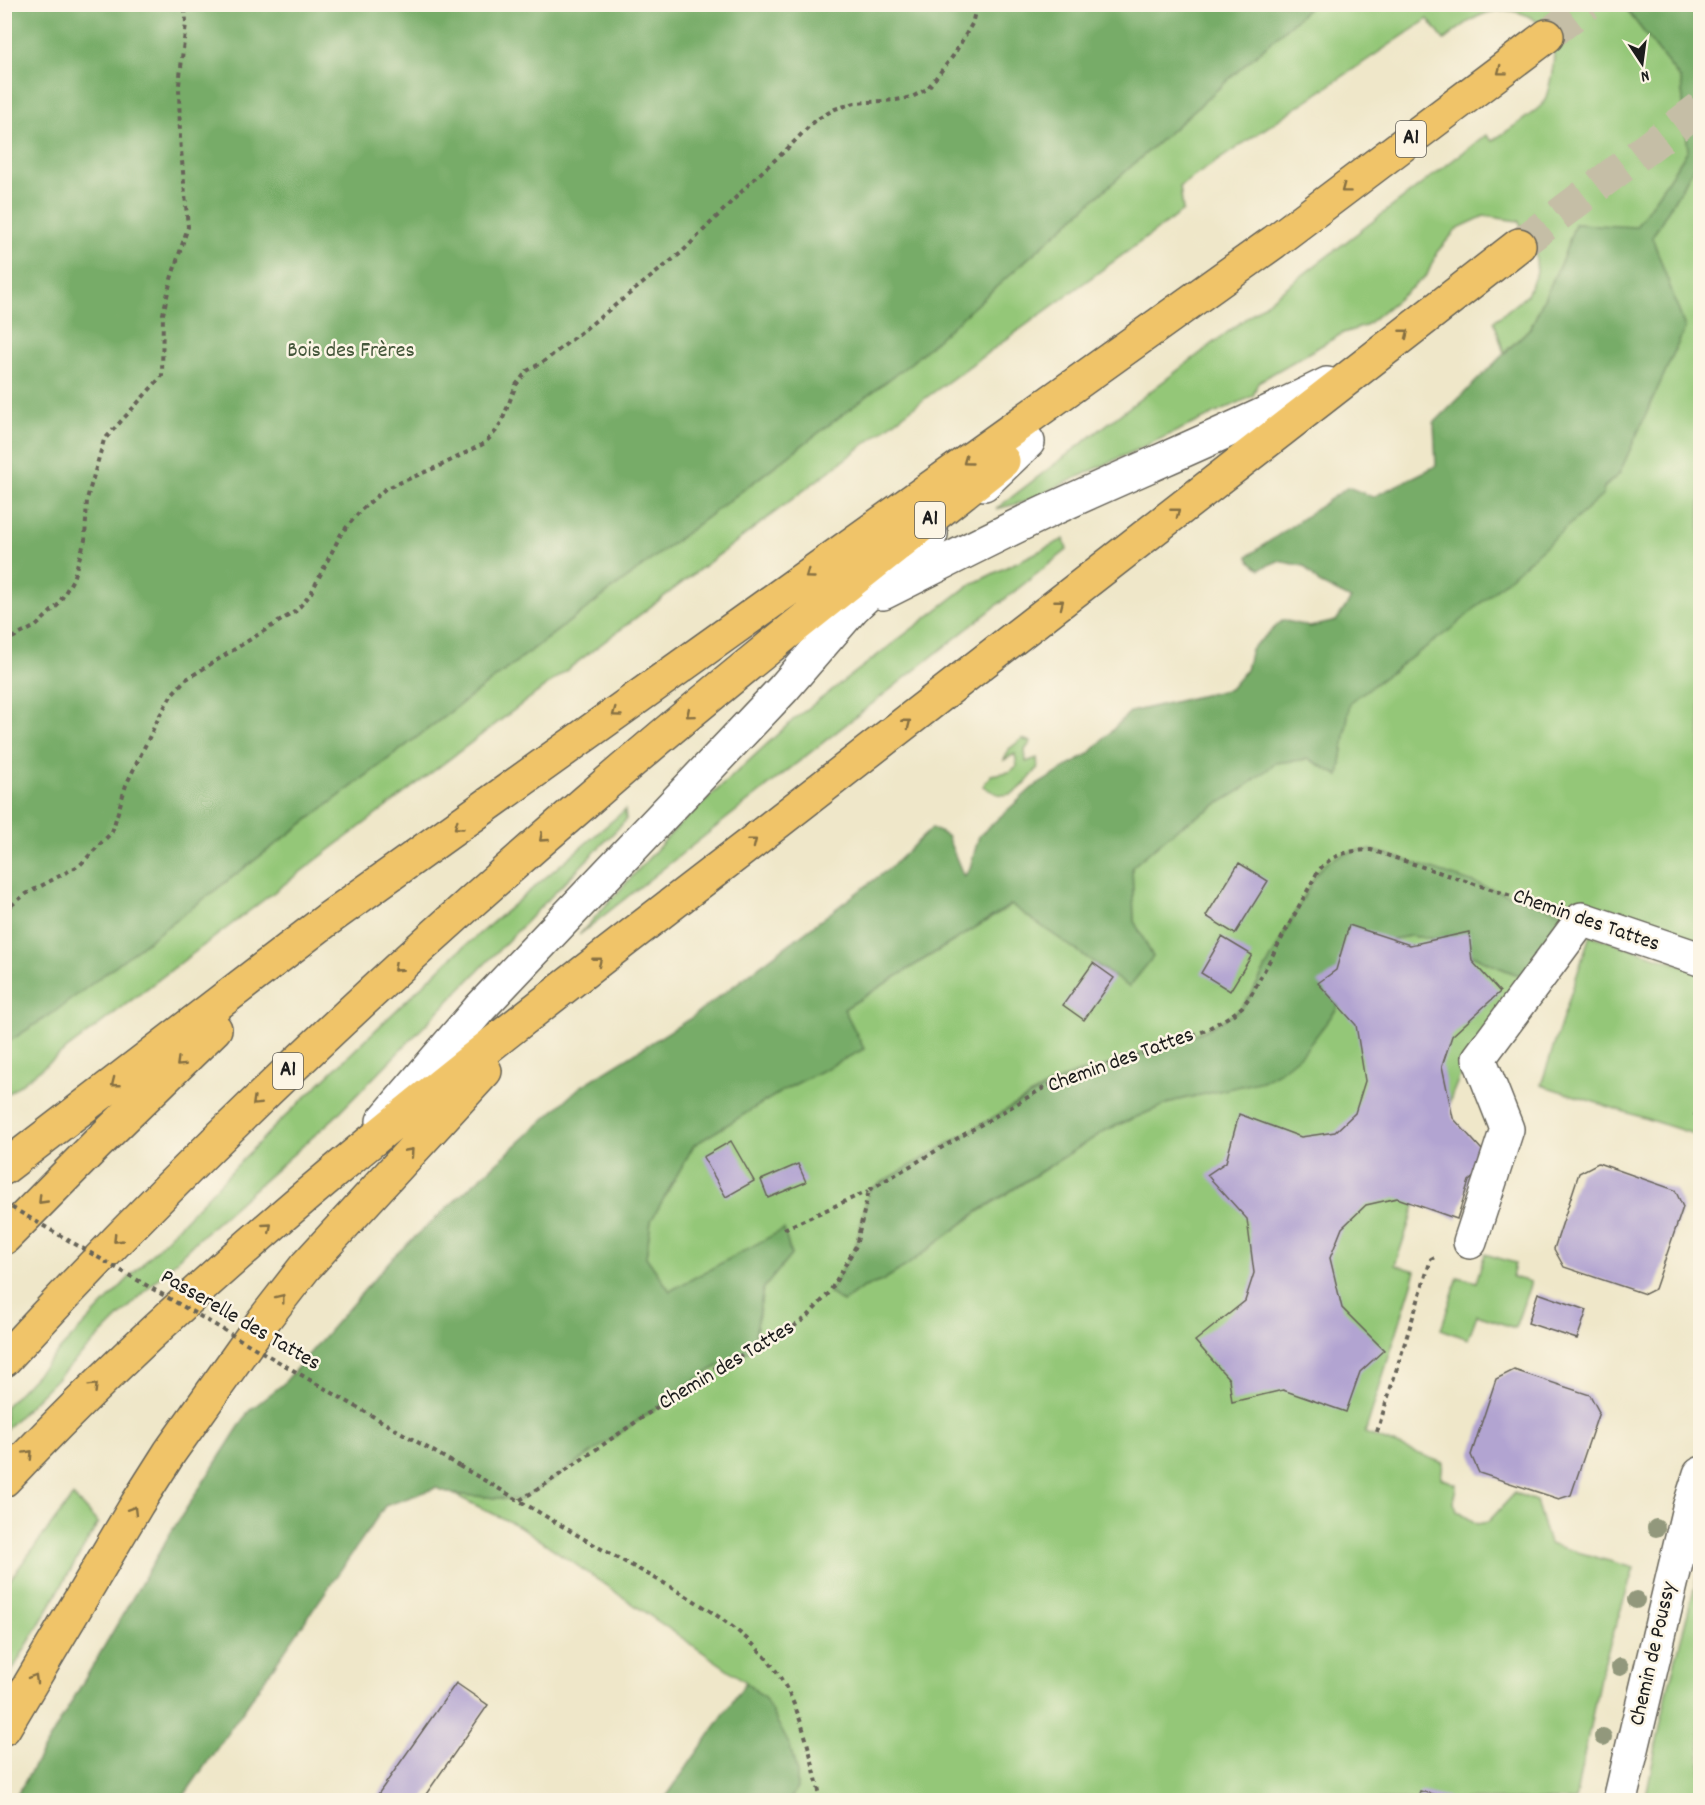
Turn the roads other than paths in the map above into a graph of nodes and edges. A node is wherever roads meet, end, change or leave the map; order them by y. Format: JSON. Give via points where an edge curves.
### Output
{"nodes":[{"id":1,"x":1547,"y":36,"type":"tunnel mouth"},
{"id":2,"x":1274,"y":242,"type":"junction"},
{"id":3,"x":1519,"y":245,"type":"tunnel mouth"},
{"id":4,"x":1359,"y":369,"type":"junction"},
{"id":5,"x":1028,"y":442,"type":"junction"},
{"id":6,"x":853,"y":608,"type":"junction"},
{"id":7,"x":727,"y":684,"type":"junction"},
{"id":8,"x":328,"y":920,"type":"junction"},
{"id":9,"x":1701,"y":959,"type":"edge"},
{"id":10,"x":552,"y":997,"type":"junction"},
{"id":11,"x":352,"y":1157,"type":"junction"},
{"id":12,"x":4,"y":1168,"type":"edge"},
{"id":13,"x":4,"y":1238,"type":"edge"},
{"id":14,"x":1470,"y":1242,"type":"road end"},
{"id":15,"x":4,"y":1360,"type":"edge"},
{"id":16,"x":1701,"y":1474,"type":"edge"},
{"id":17,"x":4,"y":1480,"type":"edge"},
{"id":18,"x":4,"y":1728,"type":"edge"},
{"id":19,"x":1620,"y":1800,"type":"edge"}],
"edges":[{"from":1,"to":2,"type":"highway","number":"A1","one_way":true},
{"from":2,"to":5,"type":"highway","number":"A1"},
{"from":2,"to":8,"type":"highway","one_way":true},
{"from":4,"to":3,"type":"highway","one_way":true},
{"from":4,"to":6,"type":"street","via":[[1043,513]]},
{"from":10,"to":4,"type":"highway","one_way":true},
{"from":5,"to":6,"type":"street"},
{"from":5,"to":7,"type":"highway","number":"A1"},
{"from":6,"to":7,"type":"street"},
{"from":6,"to":11,"type":"street","via":[[783,689],[480,1008]]},
{"from":7,"to":15,"type":"highway","number":"A1","one_way":true,"via":[[587,800],[381,983],[144,1212]]},
{"from":8,"to":12,"type":"highway","one_way":true},
{"from":8,"to":13,"type":"highway","one_way":true},
{"from":9,"to":14,"type":"street","name":"Chemin des Tattes","via":[[1582,919],[1479,1058],[1507,1129]]},
{"from":10,"to":11,"type":"highway"},
{"from":18,"to":10,"type":"highway","one_way":true,"via":[[136,1504],[263,1321],[340,1227]]},
{"from":17,"to":11,"type":"highway","one_way":true,"via":[[127,1354]]},
{"from":16,"to":19,"type":"street","name":"Chemin de Poussy","via":[[1689,1508]]}]}
